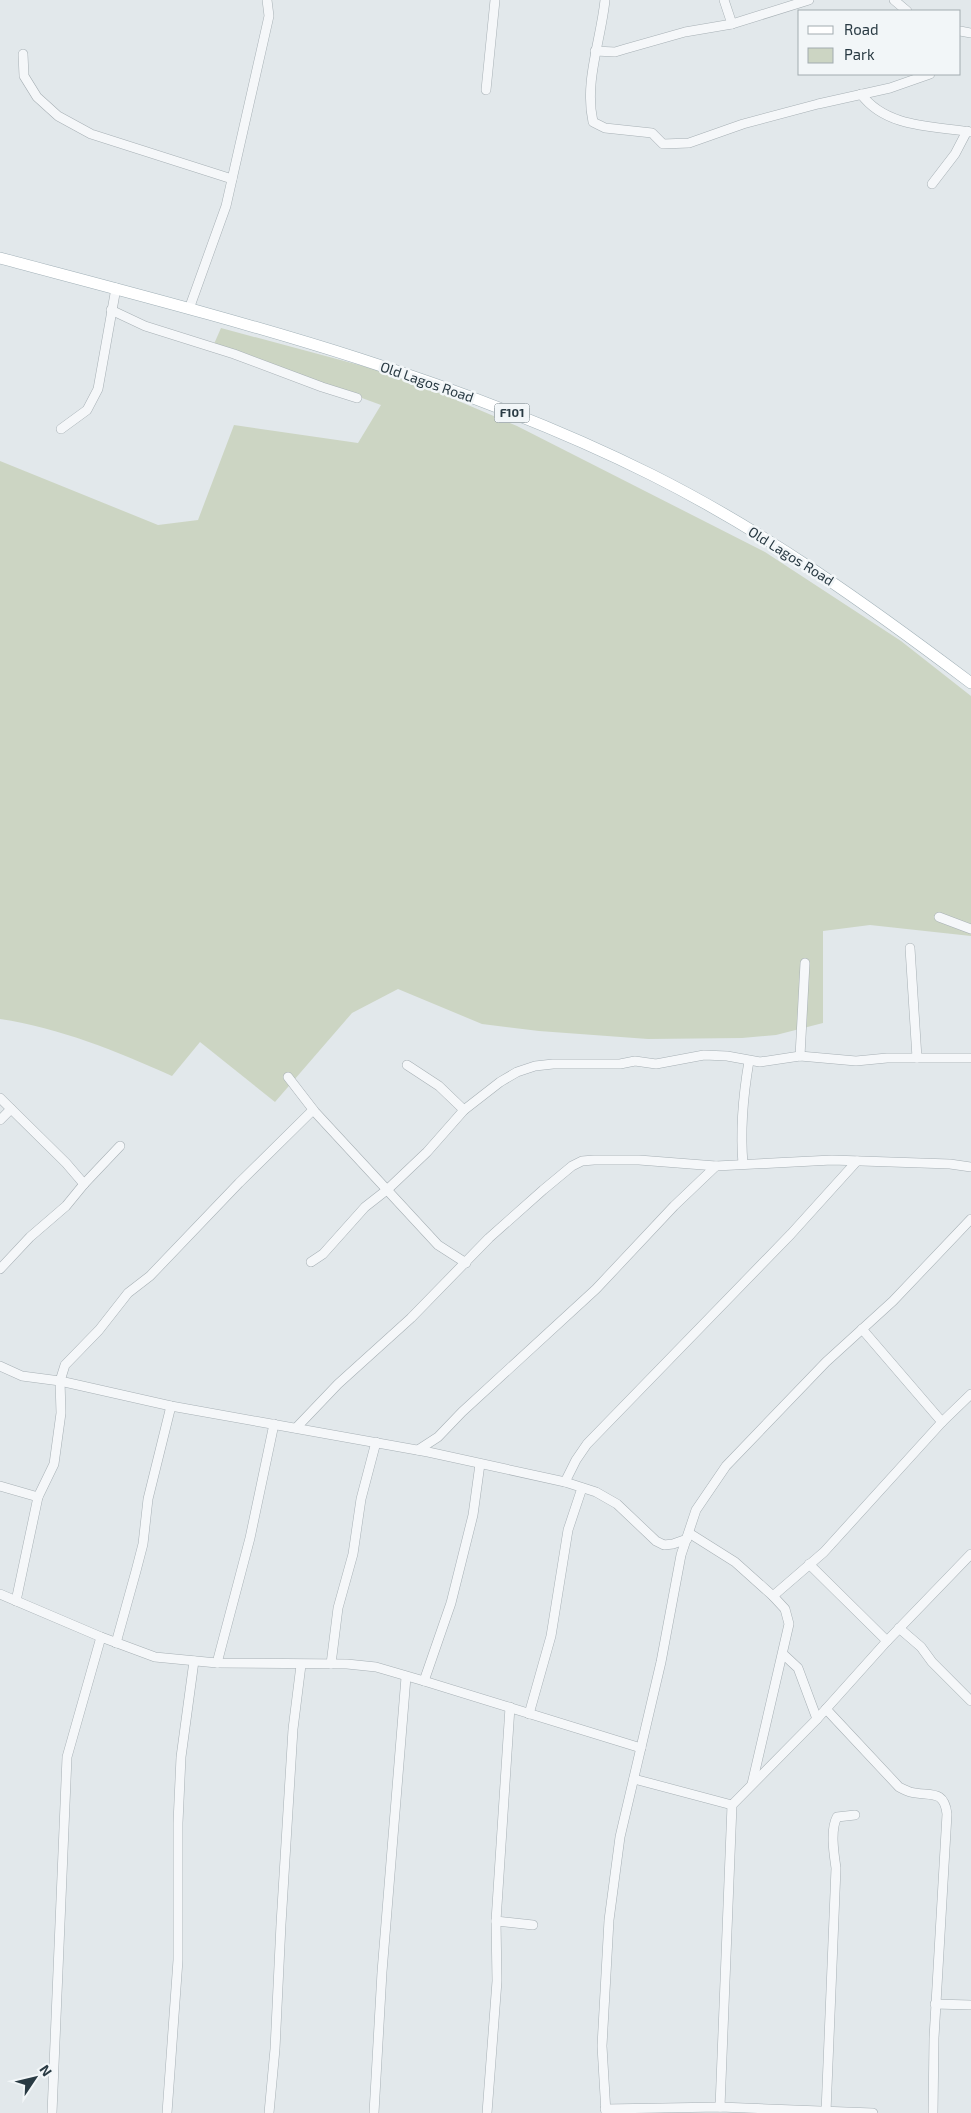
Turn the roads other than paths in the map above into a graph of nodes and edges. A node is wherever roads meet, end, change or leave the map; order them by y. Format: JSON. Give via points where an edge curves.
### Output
{"nodes":[{"id":1,"x":267,"y":0,"type":"edge"},
{"id":2,"x":495,"y":0,"type":"edge"},
{"id":3,"x":605,"y":0,"type":"edge"},
{"id":4,"x":724,"y":0,"type":"edge"},
{"id":5,"x":809,"y":0,"type":"edge"},
{"id":6,"x":894,"y":0,"type":"edge"},
{"id":7,"x":906,"y":10,"type":"edge"},
{"id":8,"x":732,"y":24,"type":"junction"},
{"id":9,"x":595,"y":50,"type":"junction"},
{"id":10,"x":23,"y":54,"type":"dead end"},
{"id":11,"x":928,"y":75,"type":"edge"},
{"id":12,"x":486,"y":90,"type":"dead end"},
{"id":13,"x":861,"y":94,"type":"junction"},
{"id":14,"x":969,"y":132,"type":"edge"},
{"id":15,"x":232,"y":179,"type":"junction"},
{"id":16,"x":932,"y":184,"type":"dead end"},
{"id":17,"x":0,"y":258,"type":"edge"},
{"id":18,"x":116,"y":288,"type":"junction"},
{"id":19,"x":189,"y":309,"type":"junction"},
{"id":20,"x":111,"y":310,"type":"junction"},
{"id":21,"x":357,"y":398,"type":"dead end"},
{"id":22,"x":61,"y":429,"type":"dead end"},
{"id":23,"x":971,"y":683,"type":"edge"},
{"id":24,"x":939,"y":917,"type":"dead end"},
{"id":25,"x":971,"y":929,"type":"edge"},
{"id":26,"x":910,"y":948,"type":"dead end"},
{"id":27,"x":805,"y":963,"type":"dead end"},
{"id":28,"x":800,"y":1056,"type":"junction"},
{"id":29,"x":917,"y":1058,"type":"junction"},
{"id":30,"x":971,"y":1058,"type":"edge"},
{"id":31,"x":749,"y":1061,"type":"junction"},
{"id":32,"x":407,"y":1066,"type":"dead end"},
{"id":33,"x":288,"y":1077,"type":"dead end"},
{"id":34,"x":0,"y":1098,"type":"edge"},
{"id":35,"x":11,"y":1109,"type":"junction"},
{"id":36,"x":313,"y":1110,"type":"junction"},
{"id":37,"x":464,"y":1110,"type":"junction"},
{"id":38,"x":0,"y":1120,"type":"edge"},
{"id":39,"x":120,"y":1146,"type":"dead end"},
{"id":40,"x":857,"y":1161,"type":"junction"},
{"id":41,"x":743,"y":1164,"type":"junction"},
{"id":42,"x":696,"y":1165,"type":"junction"},
{"id":43,"x":716,"y":1166,"type":"junction"},
{"id":44,"x":971,"y":1168,"type":"edge"},
{"id":45,"x":696,"y":1183,"type":"junction"},
{"id":46,"x":84,"y":1184,"type":"junction"},
{"id":47,"x":388,"y":1189,"type":"junction"},
{"id":48,"x":971,"y":1219,"type":"edge"},
{"id":49,"x":311,"y":1262,"type":"dead end"},
{"id":50,"x":466,"y":1263,"type":"junction"},
{"id":51,"x":0,"y":1268,"type":"edge"},
{"id":52,"x":862,"y":1329,"type":"junction"},
{"id":53,"x":0,"y":1366,"type":"edge"},
{"id":54,"x":60,"y":1381,"type":"junction"},
{"id":55,"x":970,"y":1398,"type":"edge"},
{"id":56,"x":171,"y":1406,"type":"junction"},
{"id":57,"x":942,"y":1422,"type":"junction"},
{"id":58,"x":274,"y":1424,"type":"junction"},
{"id":59,"x":296,"y":1428,"type":"junction"},
{"id":60,"x":438,"y":1438,"type":"junction"},
{"id":61,"x":376,"y":1442,"type":"junction"},
{"id":62,"x":418,"y":1450,"type":"junction"},
{"id":63,"x":439,"y":1454,"type":"junction"},
{"id":64,"x":480,"y":1464,"type":"junction"},
{"id":65,"x":565,"y":1482,"type":"junction"},
{"id":66,"x":0,"y":1486,"type":"edge"},
{"id":67,"x":582,"y":1488,"type":"junction"},
{"id":68,"x":38,"y":1497,"type":"junction"},
{"id":69,"x":688,"y":1536,"type":"junction"},
{"id":70,"x":971,"y":1554,"type":"edge"},
{"id":71,"x":809,"y":1564,"type":"junction"},
{"id":72,"x":0,"y":1594,"type":"edge"},
{"id":73,"x":774,"y":1596,"type":"junction"},
{"id":74,"x":16,"y":1601,"type":"junction"},
{"id":75,"x":899,"y":1628,"type":"junction"},
{"id":76,"x":101,"y":1637,"type":"junction"},
{"id":77,"x":887,"y":1642,"type":"junction"},
{"id":78,"x":116,"y":1643,"type":"junction"},
{"id":79,"x":783,"y":1654,"type":"junction"},
{"id":80,"x":194,"y":1661,"type":"junction"},
{"id":81,"x":217,"y":1663,"type":"junction"},
{"id":82,"x":331,"y":1664,"type":"junction"},
{"id":83,"x":301,"y":1665,"type":"junction"},
{"id":84,"x":406,"y":1677,"type":"junction"},
{"id":85,"x":424,"y":1681,"type":"junction"},
{"id":86,"x":971,"y":1701,"type":"edge"},
{"id":87,"x":510,"y":1707,"type":"junction"},
{"id":88,"x":826,"y":1709,"type":"junction"},
{"id":89,"x":529,"y":1714,"type":"junction"},
{"id":90,"x":817,"y":1719,"type":"junction"},
{"id":91,"x":641,"y":1748,"type":"junction"},
{"id":92,"x":634,"y":1779,"type":"junction"},
{"id":93,"x":752,"y":1784,"type":"junction"},
{"id":94,"x":732,"y":1804,"type":"junction"},
{"id":95,"x":855,"y":1815,"type":"dead end"},
{"id":96,"x":496,"y":1921,"type":"junction"},
{"id":97,"x":533,"y":1924,"type":"dead end"},
{"id":98,"x":935,"y":2004,"type":"junction"},
{"id":99,"x":971,"y":2005,"type":"edge"},
{"id":100,"x":720,"y":2107,"type":"junction"},
{"id":101,"x":606,"y":2111,"type":"edge"},
{"id":102,"x":826,"y":2112,"type":"junction"},
{"id":103,"x":52,"y":2113,"type":"edge"},
{"id":104,"x":167,"y":2113,"type":"edge"},
{"id":105,"x":269,"y":2113,"type":"edge"},
{"id":106,"x":374,"y":2113,"type":"edge"},
{"id":107,"x":487,"y":2113,"type":"edge"},
{"id":108,"x":862,"y":2113,"type":"edge"},
{"id":109,"x":873,"y":2113,"type":"edge"},
{"id":110,"x":933,"y":2113,"type":"edge"}],
"edges":[{"from":1,"to":15,"type":"street","via":[[269,16]]},
{"from":2,"to":12,"type":"street"},
{"from":3,"to":9,"type":"street"},
{"from":4,"to":8,"type":"street"},
{"from":5,"to":8,"type":"street"},
{"from":6,"to":7,"type":"street"},
{"from":8,"to":9,"type":"street","via":[[685,32],[614,52]]},
{"from":9,"to":13,"type":"street","via":[[590,109],[593,122],[605,128],[652,134],[663,144],[689,143],[744,124]]},
{"from":10,"to":15,"type":"street","via":[[24,76],[37,97],[58,116],[91,134]]},
{"from":11,"to":13,"type":"street"},
{"from":13,"to":14,"type":"street","via":[[880,113],[910,124]]},
{"from":14,"to":16,"type":"street"},
{"from":15,"to":19,"type":"street"},
{"from":17,"to":18,"type":"main road","name":"Old Lagos Road","number":"F101"},
{"from":18,"to":19,"type":"main road","name":"Old Lagos Road","number":"F101"},
{"from":18,"to":20,"type":"street"},
{"from":19,"to":23,"type":"main road","name":"Old Lagos Road","number":"F101","via":[[328,349],[492,404],[652,475],[756,533],[838,586]]},
{"from":20,"to":21,"type":"street","via":[[145,326]]},
{"from":20,"to":22,"type":"street","via":[[98,389],[88,410]]},
{"from":24,"to":25,"type":"street"},
{"from":26,"to":29,"type":"street"},
{"from":27,"to":28,"type":"street"},
{"from":28,"to":29,"type":"street","via":[[856,1061]]},
{"from":28,"to":31,"type":"street","via":[[770,1062]]},
{"from":29,"to":30,"type":"street"},
{"from":31,"to":37,"type":"street","via":[[704,1055],[656,1064],[635,1061],[535,1066],[500,1082]]},
{"from":31,"to":41,"type":"street","via":[[742,1103]]},
{"from":32,"to":37,"type":"street","via":[[438,1086]]},
{"from":33,"to":36,"type":"street"},
{"from":34,"to":35,"type":"street"},
{"from":35,"to":38,"type":"street"},
{"from":35,"to":46,"type":"street"},
{"from":36,"to":47,"type":"street"},
{"from":36,"to":54,"type":"street","via":[[150,1276],[128,1293],[99,1330],[65,1365]]},
{"from":37,"to":47,"type":"street","via":[[428,1152]]},
{"from":39,"to":46,"type":"street"},
{"from":40,"to":41,"type":"street"},
{"from":40,"to":44,"type":"street","via":[[950,1164]]},
{"from":40,"to":65,"type":"street","via":[[612,1417],[584,1450]]},
{"from":41,"to":43,"type":"street"},
{"from":42,"to":43,"type":"street"},
{"from":42,"to":45,"type":"street"},
{"from":42,"to":50,"type":"street","via":[[639,1160],[582,1161],[536,1196]]},
{"from":43,"to":45,"type":"street"},
{"from":45,"to":60,"type":"street","via":[[596,1290],[462,1412]]},
{"from":46,"to":51,"type":"street","via":[[66,1206]]},
{"from":47,"to":49,"type":"street","via":[[365,1207],[323,1254]]},
{"from":47,"to":50,"type":"street","via":[[438,1244]]},
{"from":48,"to":52,"type":"street"},
{"from":50,"to":59,"type":"street","via":[[315,1406]]},
{"from":52,"to":57,"type":"street"},
{"from":52,"to":69,"type":"street","via":[[726,1466],[696,1510]]},
{"from":53,"to":54,"type":"street","via":[[22,1376]]},
{"from":54,"to":56,"type":"street"},
{"from":54,"to":68,"type":"street","via":[[61,1413],[54,1464]]},
{"from":55,"to":57,"type":"street"},
{"from":56,"to":58,"type":"street"},
{"from":56,"to":78,"type":"street","via":[[148,1499],[143,1544]]},
{"from":57,"to":71,"type":"street","via":[[824,1552]]},
{"from":58,"to":59,"type":"street"},
{"from":58,"to":81,"type":"street","via":[[250,1538]]},
{"from":59,"to":61,"type":"street"},
{"from":60,"to":62,"type":"street"},
{"from":60,"to":63,"type":"street"},
{"from":61,"to":62,"type":"street"},
{"from":61,"to":82,"type":"street","via":[[338,1608]]},
{"from":62,"to":63,"type":"street"},
{"from":63,"to":64,"type":"street"},
{"from":64,"to":65,"type":"street"},
{"from":64,"to":85,"type":"street","via":[[473,1515],[451,1603]]},
{"from":65,"to":67,"type":"street"},
{"from":66,"to":68,"type":"street"},
{"from":67,"to":69,"type":"street","via":[[617,1504],[664,1545]]},
{"from":67,"to":89,"type":"street","via":[[568,1530],[551,1636]]},
{"from":68,"to":74,"type":"street"},
{"from":69,"to":73,"type":"street","via":[[735,1562]]},
{"from":69,"to":91,"type":"street","via":[[681,1555]]},
{"from":70,"to":75,"type":"street"},
{"from":71,"to":73,"type":"street"},
{"from":71,"to":77,"type":"street"},
{"from":72,"to":74,"type":"street"},
{"from":73,"to":79,"type":"street","via":[[785,1609],[790,1624]]},
{"from":74,"to":76,"type":"street"},
{"from":75,"to":77,"type":"street"},
{"from":75,"to":86,"type":"street","via":[[921,1646],[932,1662]]},
{"from":76,"to":78,"type":"street"},
{"from":76,"to":103,"type":"street","via":[[67,1757]]},
{"from":77,"to":88,"type":"street"},
{"from":78,"to":80,"type":"street","via":[[156,1657]]},
{"from":79,"to":90,"type":"street","via":[[798,1668]]},
{"from":79,"to":93,"type":"street"},
{"from":80,"to":81,"type":"street"},
{"from":80,"to":104,"type":"street","via":[[181,1757],[178,1960]]},
{"from":81,"to":83,"type":"street"},
{"from":82,"to":83,"type":"street"},
{"from":82,"to":84,"type":"street","via":[[376,1667]]},
{"from":83,"to":105,"type":"street","via":[[294,1720],[276,2049]]},
{"from":84,"to":85,"type":"street"},
{"from":84,"to":106,"type":"street"},
{"from":85,"to":87,"type":"street"},
{"from":87,"to":89,"type":"street"},
{"from":87,"to":96,"type":"street"},
{"from":88,"to":90,"type":"street"},
{"from":88,"to":98,"type":"street","via":[[899,1787],[930,1794],[946,1803]]},
{"from":89,"to":91,"type":"street"},
{"from":90,"to":93,"type":"street"},
{"from":91,"to":92,"type":"street"},
{"from":92,"to":94,"type":"street"},
{"from":92,"to":101,"type":"street","via":[[620,1837],[609,1920],[602,2046]]},
{"from":93,"to":94,"type":"street"},
{"from":94,"to":100,"type":"street"},
{"from":95,"to":102,"type":"street","via":[[837,1817],[835,1821]]},
{"from":96,"to":97,"type":"street"},
{"from":96,"to":107,"type":"street","via":[[496,1981]]},
{"from":98,"to":99,"type":"street"},
{"from":98,"to":110,"type":"street"},
{"from":100,"to":101,"type":"street"},
{"from":100,"to":102,"type":"street"},
{"from":102,"to":108,"type":"street"},
{"from":108,"to":109,"type":"street"}]}
